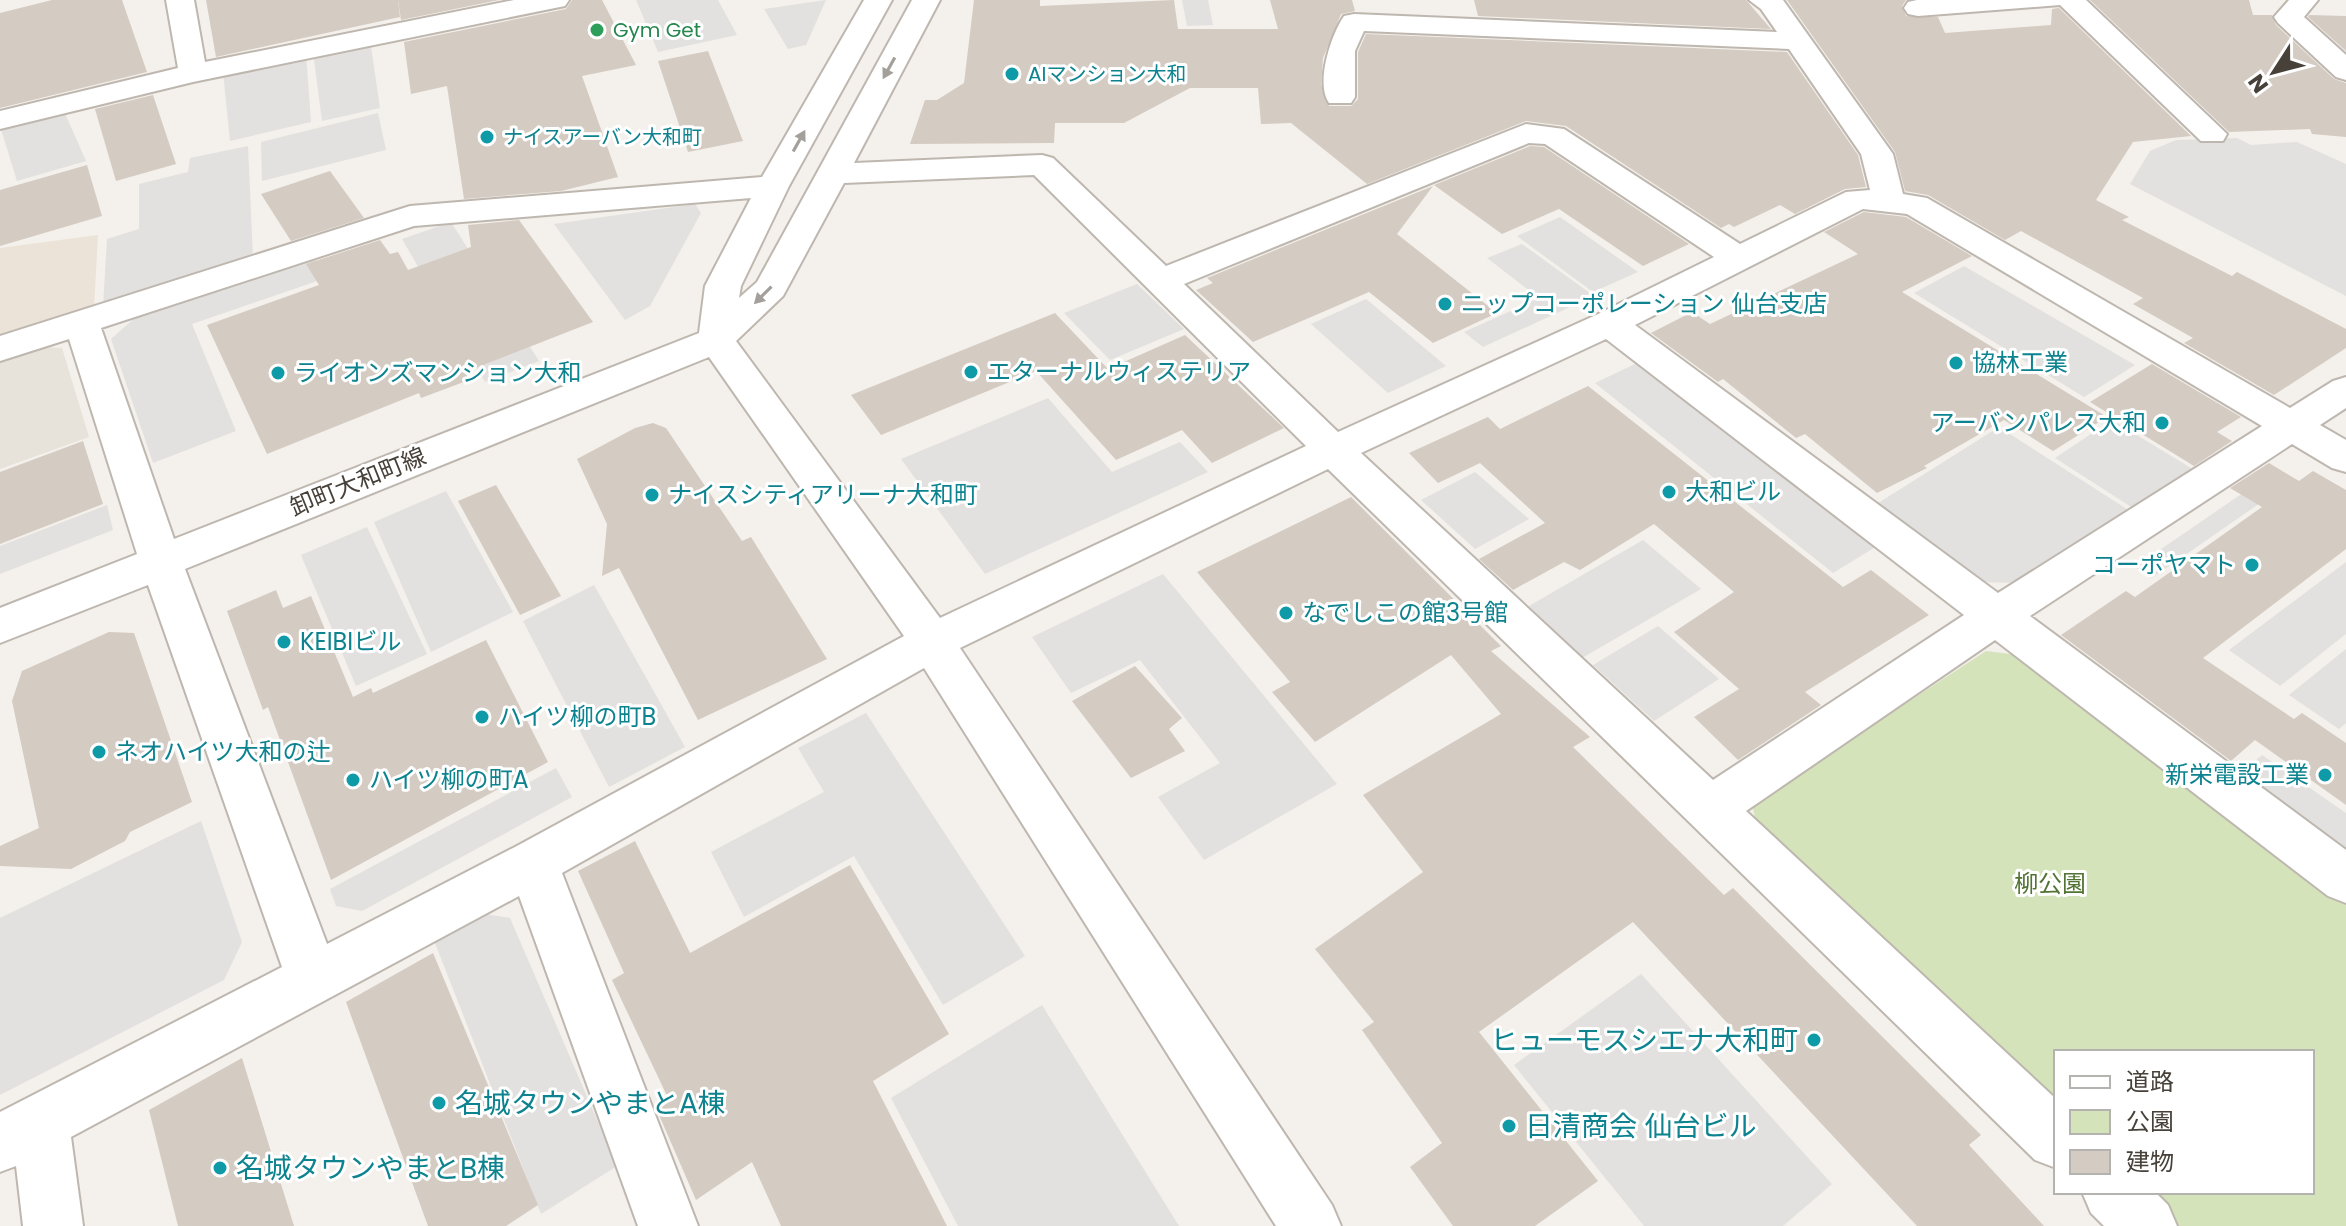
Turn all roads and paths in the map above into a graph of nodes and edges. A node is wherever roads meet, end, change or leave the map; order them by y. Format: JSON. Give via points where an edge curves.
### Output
{"nodes":[{"id":1,"x":180,"y":0,"type":"edge"},
{"id":2,"x":395,"y":0,"type":"edge"},
{"id":3,"x":555,"y":0,"type":"edge"},
{"id":4,"x":878,"y":0,"type":"edge"},
{"id":5,"x":926,"y":0,"type":"edge"},
{"id":6,"x":1763,"y":0,"type":"edge"},
{"id":7,"x":2050,"y":0,"type":"edge"},
{"id":8,"x":2070,"y":0,"type":"edge"},
{"id":9,"x":2304,"y":0,"type":"edge"},
{"id":10,"x":1984,"y":3,"type":"edge"},
{"id":11,"x":1918,"y":8,"type":"dead end"},
{"id":12,"x":406,"y":29,"type":"junction"},
{"id":13,"x":1799,"y":41,"type":"junction"},
{"id":14,"x":2346,"y":71,"type":"edge"},
{"id":15,"x":193,"y":73,"type":"junction"},
{"id":16,"x":1340,"y":97,"type":"dead end"},
{"id":17,"x":0,"y":120,"type":"edge"},
{"id":18,"x":2212,"y":134,"type":"dead end"},
{"id":19,"x":831,"y":174,"type":"junction"},
{"id":20,"x":773,"y":186,"type":"junction"},
{"id":21,"x":1889,"y":202,"type":"junction"},
{"id":22,"x":1740,"y":259,"type":"junction"},
{"id":23,"x":1162,"y":280,"type":"junction"},
{"id":24,"x":81,"y":321,"type":"junction"},
{"id":25,"x":1609,"y":323,"type":"junction"},
{"id":26,"x":716,"y":340,"type":"junction"},
{"id":27,"x":0,"y":349,"type":"edge"},
{"id":28,"x":2346,"y":390,"type":"edge"},
{"id":29,"x":2292,"y":427,"type":"junction"},
{"id":30,"x":1333,"y":450,"type":"junction"},
{"id":31,"x":2346,"y":458,"type":"edge"},
{"id":32,"x":161,"y":561,"type":"junction"},
{"id":33,"x":1995,"y":617,"type":"junction"},
{"id":34,"x":0,"y":626,"type":"edge"},
{"id":35,"x":932,"y":642,"type":"junction"},
{"id":36,"x":1708,"y":810,"type":"junction"},
{"id":37,"x":533,"y":863,"type":"junction"},
{"id":38,"x":2346,"y":880,"type":"edge"},
{"id":39,"x":313,"y":978,"type":"junction"},
{"id":40,"x":20,"y":1133,"type":"edge"},
{"id":41,"x":2054,"y":1137,"type":"edge"},
{"id":42,"x":2114,"y":1194,"type":"edge"},
{"id":43,"x":53,"y":1226,"type":"edge"},
{"id":44,"x":668,"y":1226,"type":"edge"},
{"id":45,"x":1311,"y":1226,"type":"edge"},
{"id":46,"x":2147,"y":1226,"type":"edge"}],
"edges":[{"from":1,"to":15,"type":"street"},
{"from":2,"to":12,"type":"street"},
{"from":3,"to":12,"type":"street"},
{"from":20,"to":4,"type":"street","one_way":true},
{"from":5,"to":19,"type":"street","one_way":true},
{"from":6,"to":13,"type":"street","via":[[1771,3]]},
{"from":7,"to":10,"type":"street"},
{"from":8,"to":18,"type":"street"},
{"from":9,"to":14,"type":"street","via":[[2288,17]]},
{"from":10,"to":11,"type":"street"},
{"from":12,"to":15,"type":"street"},
{"from":13,"to":16,"type":"street","via":[[1354,22],[1341,51]]},
{"from":13,"to":21,"type":"street","via":[[1877,154]]},
{"from":15,"to":17,"type":"street"},
{"from":19,"to":23,"type":"street","via":[[1042,165]]},
{"from":19,"to":26,"type":"street","one_way":true,"via":[[771,288]]},
{"from":20,"to":24,"type":"street","via":[[410,216]]},
{"from":20,"to":26,"type":"street","via":[[723,286]]},
{"from":21,"to":22,"type":"street","via":[[1858,199]]},
{"from":21,"to":29,"type":"street","via":[[1915,205]]},
{"from":22,"to":23,"type":"street","via":[[1553,136],[1526,133]]},
{"from":22,"to":25,"type":"street"},
{"from":23,"to":30,"type":"street"},
{"from":24,"to":27,"type":"street"},
{"from":24,"to":32,"type":"street"},
{"from":25,"to":30,"type":"street"},
{"from":25,"to":33,"type":"street"},
{"from":26,"to":32,"type":"street","name":"卸町大和町線"},
{"from":26,"to":35,"type":"street"},
{"from":28,"to":29,"type":"street"},
{"from":29,"to":31,"type":"street"},
{"from":29,"to":33,"type":"street"},
{"from":30,"to":35,"type":"street"},
{"from":30,"to":36,"type":"street"},
{"from":32,"to":34,"type":"street","name":"卸町大和町線"},
{"from":32,"to":39,"type":"street"},
{"from":33,"to":36,"type":"street"},
{"from":33,"to":38,"type":"street"},
{"from":35,"to":37,"type":"street"},
{"from":35,"to":45,"type":"street"},
{"from":36,"to":41,"type":"street"},
{"from":37,"to":39,"type":"street"},
{"from":37,"to":44,"type":"street"},
{"from":39,"to":40,"type":"street"},
{"from":40,"to":43,"type":"street"},
{"from":42,"to":46,"type":"street"}]}
